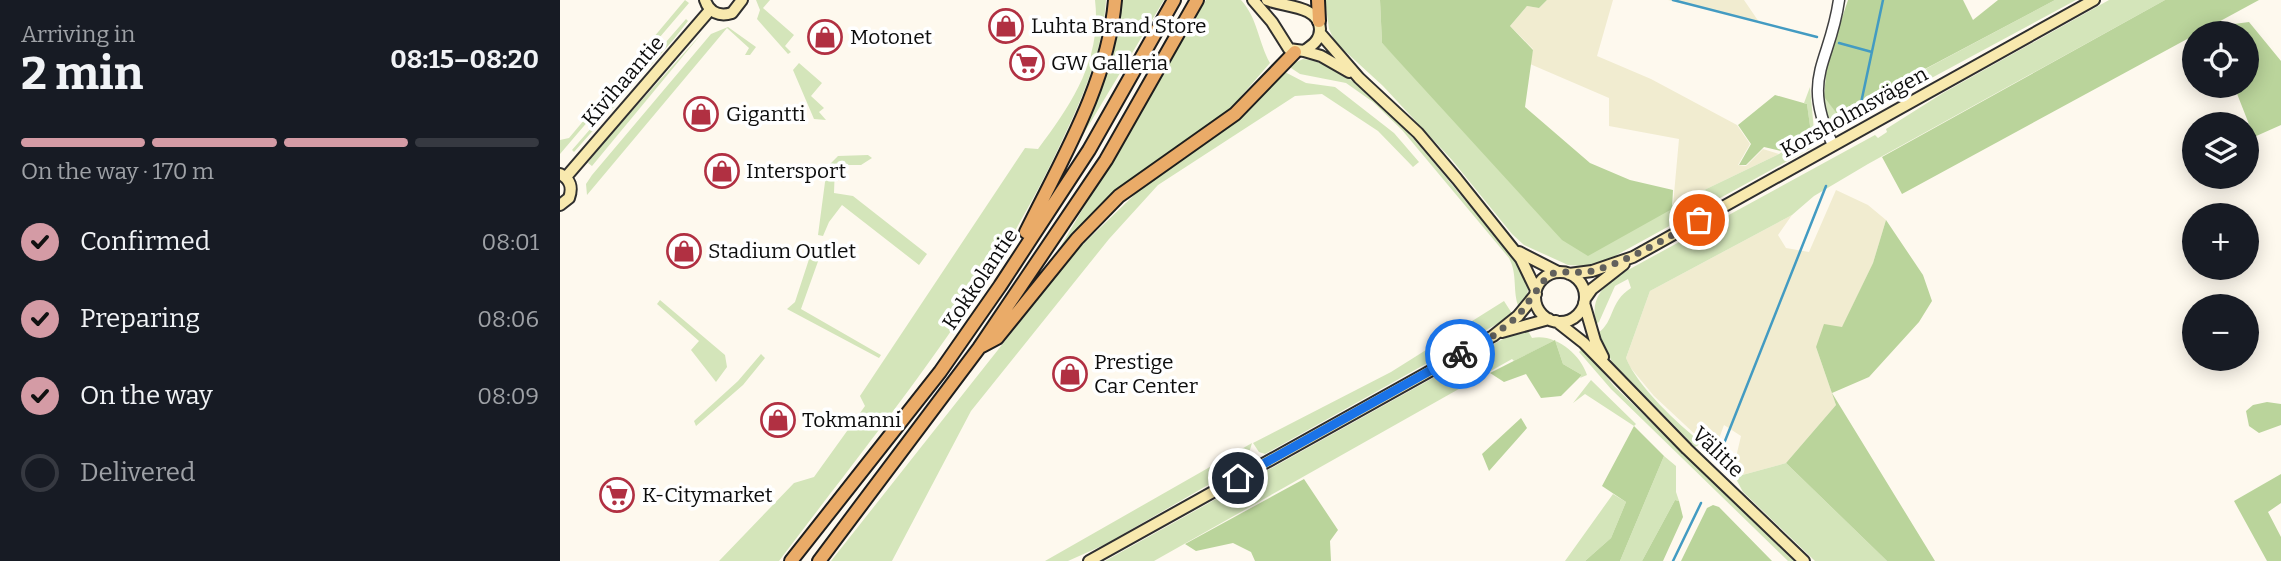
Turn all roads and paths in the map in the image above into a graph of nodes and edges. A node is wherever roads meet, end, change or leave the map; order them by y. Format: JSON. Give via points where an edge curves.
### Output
{"nodes":[{"id":1,"x":742,"y":0,"type":"edge"},
{"id":2,"x":1115,"y":0,"type":"edge"},
{"id":3,"x":1174,"y":0,"type":"edge"},
{"id":4,"x":1197,"y":0,"type":"edge"},
{"id":5,"x":1253,"y":0,"type":"edge"},
{"id":6,"x":1267,"y":0,"type":"edge"},
{"id":7,"x":1318,"y":0,"type":"edge"},
{"id":8,"x":1839,"y":0,"type":"edge"},
{"id":9,"x":2094,"y":0,"type":"edge"},
{"id":10,"x":707,"y":5,"type":"edge"},
{"id":11,"x":1319,"y":27,"type":"junction"},
{"id":12,"x":1299,"y":51,"type":"junction"},
{"id":13,"x":1359,"y":78,"type":"junction"},
{"id":14,"x":1833,"y":145,"type":"junction"},
{"id":15,"x":563,"y":176,"type":"edge"},
{"id":16,"x":560,"y":205,"type":"edge"},
{"id":17,"x":1511,"y":246,"type":"junction"},
{"id":18,"x":1633,"y":257,"type":"junction"},
{"id":19,"x":1563,"y":273,"type":"junction"},
{"id":20,"x":1000,"y":286,"type":"junction"},
{"id":21,"x":1536,"y":292,"type":"junction"},
{"id":22,"x":1585,"y":301,"type":"junction"},
{"id":23,"x":1553,"y":320,"type":"junction"},
{"id":24,"x":1493,"y":336,"type":"junction"},
{"id":25,"x":979,"y":348,"type":"junction"},
{"id":26,"x":1609,"y":369,"type":"junction"},
{"id":27,"x":791,"y":561,"type":"edge"},
{"id":28,"x":819,"y":561,"type":"edge"},
{"id":29,"x":1089,"y":561,"type":"edge"},
{"id":30,"x":1804,"y":561,"type":"edge"}],
"edges":[{"from":1,"to":10,"type":"main road","via":[[737,10],[726,15]]},
{"from":2,"to":20,"type":"highway","via":[[1105,60],[1070,144]]},
{"from":3,"to":20,"type":"highway","name":"Kokkolantie","via":[[1088,150]]},
{"from":4,"to":25,"type":"highway","name":"Kokkolantie","via":[[1106,160]]},
{"from":5,"to":12,"type":"main road","via":[[1285,45]]},
{"from":6,"to":11,"type":"main road","via":[[1305,10]]},
{"from":7,"to":11,"type":"highway"},
{"from":8,"to":14,"type":"street","via":[[1816,81],[1817,105]]},
{"from":9,"to":14,"type":"main road","name":"Korsholmsvägen"},
{"from":10,"to":15,"type":"main road","name":"Kivihaantie"},
{"from":11,"to":12,"type":"main road","via":[[1314,44]]},
{"from":11,"to":13,"type":"main road"},
{"from":12,"to":13,"type":"main road","via":[[1321,56]]},
{"from":12,"to":25,"type":"highway","via":[[1235,114],[1119,196],[1077,239],[997,338]]},
{"from":13,"to":17,"type":"main road","via":[[1418,133]]},
{"from":14,"to":18,"type":"main road","name":"Korsholmsvägen"},
{"from":15,"to":16,"type":"main road","via":[[571,193]]},
{"from":17,"to":19,"type":"main road"},
{"from":17,"to":21,"type":"main road"},
{"from":18,"to":19,"type":"main road","name":"Korsholmsvägen","via":[[1592,271]]},
{"from":18,"to":22,"type":"main road","name":"Korsholmsvägen","via":[[1592,289]]},
{"from":19,"to":21,"type":"main road","via":[[1544,278]]},
{"from":19,"to":22,"type":"main road","via":[[1581,284]]},
{"from":20,"to":27,"type":"highway","name":"Kokkolantie","via":[[940,372]]},
{"from":21,"to":23,"type":"main road","via":[[1538,309]]},
{"from":21,"to":24,"type":"main road","via":[[1518,316]]},
{"from":22,"to":23,"type":"main road","via":[[1574,317]]},
{"from":22,"to":26,"type":"main road","name":"Välitie","via":[[1595,341]]},
{"from":23,"to":24,"type":"main road"},
{"from":23,"to":26,"type":"main road","name":"Välitie"},
{"from":24,"to":29,"type":"main road"},
{"from":25,"to":28,"type":"highway","name":"Kokkolantie"},
{"from":26,"to":30,"type":"main road","name":"Välitie"}]}
